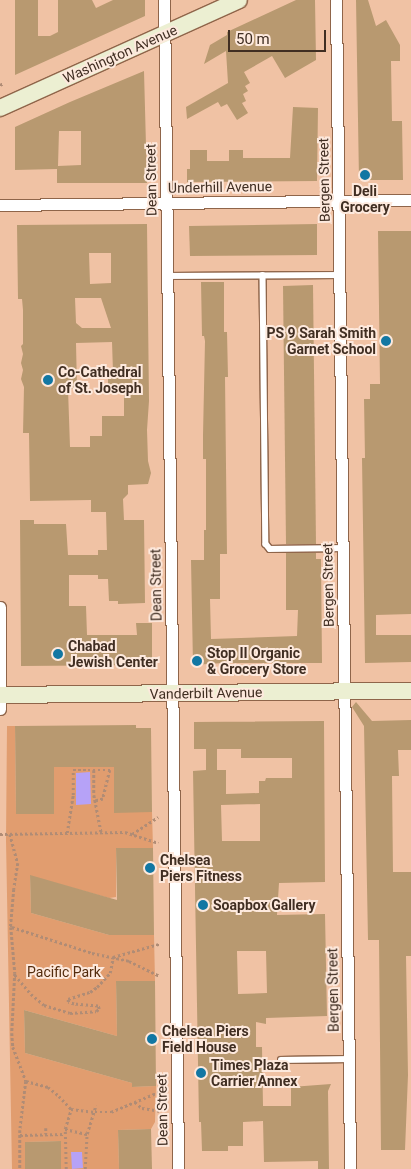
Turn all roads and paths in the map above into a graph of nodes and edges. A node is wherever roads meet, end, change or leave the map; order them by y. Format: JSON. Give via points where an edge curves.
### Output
{"nodes":[{"id":1,"x":164,"y":0,"type":"edge"},
{"id":2,"x":239,"y":0,"type":"edge"},
{"id":3,"x":336,"y":0,"type":"edge"},
{"id":4,"x":164,"y":34,"type":"junction"},
{"id":5,"x":4,"y":83,"type":"dead end"},
{"id":6,"x":0,"y":85,"type":"edge"},
{"id":7,"x":0,"y":108,"type":"edge"},
{"id":8,"x":411,"y":200,"type":"edge"},
{"id":9,"x":339,"y":201,"type":"junction"},
{"id":10,"x":167,"y":203,"type":"junction"},
{"id":11,"x":0,"y":205,"type":"edge"},
{"id":12,"x":340,"y":274,"type":"junction"},
{"id":13,"x":262,"y":275,"type":"junction"},
{"id":14,"x":167,"y":276,"type":"junction"},
{"id":15,"x":343,"y":548,"type":"junction"},
{"id":16,"x":0,"y":607,"type":"edge"},
{"id":17,"x":411,"y":691,"type":"edge"},
{"id":18,"x":344,"y":692,"type":"junction"},
{"id":19,"x":172,"y":694,"type":"junction"},
{"id":20,"x":0,"y":695,"type":"edge"},
{"id":21,"x":0,"y":708,"type":"edge"},
{"id":22,"x":94,"y":770,"type":"junction"},
{"id":23,"x":95,"y":801,"type":"junction"},
{"id":24,"x":158,"y":817,"type":"dead end"},
{"id":25,"x":101,"y":832,"type":"junction"},
{"id":26,"x":67,"y":833,"type":"junction"},
{"id":27,"x":0,"y":834,"type":"edge"},
{"id":28,"x":10,"y":834,"type":"junction"},
{"id":29,"x":132,"y":834,"type":"junction"},
{"id":30,"x":158,"y":843,"type":"dead end"},
{"id":31,"x":11,"y":927,"type":"junction"},
{"id":32,"x":159,"y":944,"type":"dead end"},
{"id":33,"x":113,"y":957,"type":"junction"},
{"id":34,"x":15,"y":975,"type":"junction"},
{"id":35,"x":160,"y":976,"type":"dead end"},
{"id":36,"x":348,"y":1059,"type":"junction"},
{"id":37,"x":281,"y":1060,"type":"dead end"},
{"id":38,"x":26,"y":1082,"type":"junction"},
{"id":39,"x":160,"y":1091,"type":"dead end"},
{"id":40,"x":135,"y":1102,"type":"junction"},
{"id":41,"x":96,"y":1105,"type":"dead end"},
{"id":42,"x":71,"y":1109,"type":"junction"},
{"id":43,"x":161,"y":1111,"type":"dead end"},
{"id":44,"x":95,"y":1112,"type":"junction"},
{"id":45,"x":46,"y":1128,"type":"dead end"},
{"id":46,"x":65,"y":1129,"type":"junction"},
{"id":47,"x":46,"y":1134,"type":"junction"},
{"id":48,"x":65,"y":1134,"type":"junction"},
{"id":49,"x":88,"y":1134,"type":"junction"},
{"id":50,"x":20,"y":1135,"type":"junction"},
{"id":51,"x":20,"y":1169,"type":"edge"},
{"id":52,"x":66,"y":1169,"type":"edge"},
{"id":53,"x":85,"y":1169,"type":"edge"},
{"id":54,"x":178,"y":1169,"type":"edge"},
{"id":55,"x":350,"y":1169,"type":"edge"}],
"edges":[{"from":1,"to":4,"type":"street","name":"Dean Street"},
{"from":2,"to":4,"type":"main road","name":"Washington Avenue"},
{"from":3,"to":9,"type":"street","name":"Bergen Street"},
{"from":4,"to":7,"type":"main road","name":"Washington Avenue"},
{"from":4,"to":10,"type":"street","name":"Dean Street"},
{"from":5,"to":6,"type":"path"},
{"from":8,"to":9,"type":"street","name":"Underhill Avenue"},
{"from":9,"to":10,"type":"street","name":"Underhill Avenue"},
{"from":9,"to":12,"type":"street","name":"Bergen Street"},
{"from":10,"to":11,"type":"street","name":"Underhill Avenue"},
{"from":10,"to":14,"type":"street","name":"Dean Street"},
{"from":12,"to":13,"type":"lane"},
{"from":12,"to":15,"type":"street","name":"Bergen Street"},
{"from":13,"to":14,"type":"lane"},
{"from":13,"to":15,"type":"lane","via":[[266,544],[270,548]]},
{"from":14,"to":19,"type":"street","name":"Dean Street"},
{"from":15,"to":18,"type":"street","name":"Bergen Street"},
{"from":16,"to":20,"type":"street"},
{"from":17,"to":18,"type":"main road","name":"Vanderbilt Avenue"},
{"from":18,"to":19,"type":"main road","name":"Vanderbilt Avenue"},
{"from":18,"to":36,"type":"street","name":"Bergen Street"},
{"from":19,"to":20,"type":"main road","name":"Vanderbilt Avenue"},
{"from":19,"to":54,"type":"street","name":"Dean Street"},
{"from":20,"to":21,"type":"street"},
{"from":22,"to":23,"type":"path"},
{"from":22,"to":23,"type":"path","via":[[110,770],[103,799]]},
{"from":22,"to":26,"type":"path","via":[[73,770]]},
{"from":23,"to":25,"type":"path"},
{"from":24,"to":29,"type":"path"},
{"from":25,"to":26,"type":"path"},
{"from":25,"to":29,"type":"path"},
{"from":26,"to":28,"type":"path"},
{"from":27,"to":28,"type":"path"},
{"from":28,"to":31,"type":"path","via":[[18,863]]},
{"from":29,"to":30,"type":"path"},
{"from":31,"to":33,"type":"path"},
{"from":31,"to":34,"type":"path"},
{"from":32,"to":33,"type":"path"},
{"from":33,"to":34,"type":"path","via":[[110,973],[97,987],[68,999],[74,1004],[98,1006],[96,1011],[70,1013],[44,1005]]},
{"from":33,"to":35,"type":"path"},
{"from":34,"to":38,"type":"path","via":[[13,1047]]},
{"from":36,"to":37,"type":"lane"},
{"from":36,"to":55,"type":"street","name":"Bergen Street"},
{"from":38,"to":42,"type":"path","via":[[48,1087]]},
{"from":38,"to":50,"type":"path"},
{"from":39,"to":40,"type":"path"},
{"from":40,"to":43,"type":"path","via":[[142,1108]]},
{"from":40,"to":44,"type":"path","via":[[111,1112]]},
{"from":41,"to":44,"type":"path"},
{"from":42,"to":44,"type":"path"},
{"from":42,"to":46,"type":"path"},
{"from":44,"to":49,"type":"path"},
{"from":45,"to":47,"type":"path"},
{"from":46,"to":48,"type":"path"},
{"from":46,"to":49,"type":"path"},
{"from":47,"to":48,"type":"path"},
{"from":47,"to":50,"type":"path"},
{"from":48,"to":52,"type":"path"},
{"from":49,"to":53,"type":"path"},
{"from":50,"to":51,"type":"path"}]}
